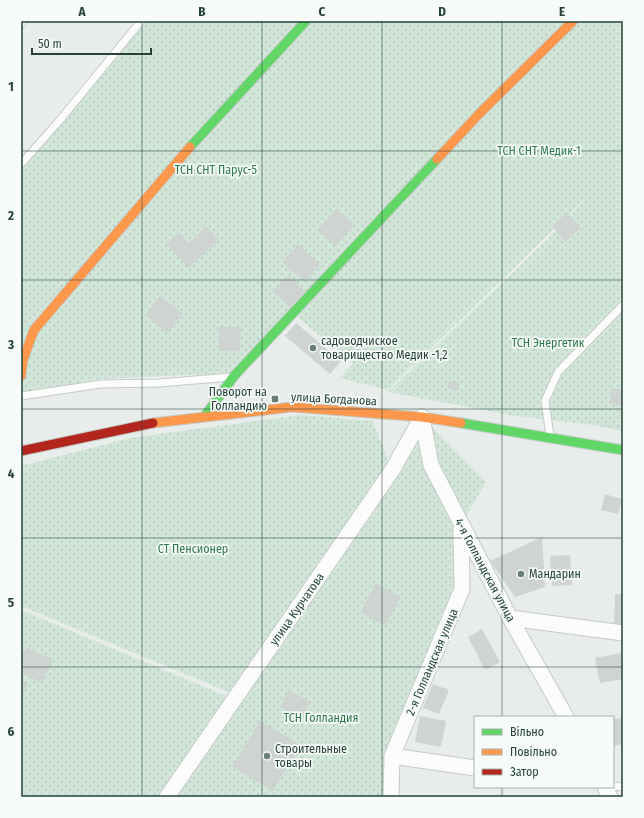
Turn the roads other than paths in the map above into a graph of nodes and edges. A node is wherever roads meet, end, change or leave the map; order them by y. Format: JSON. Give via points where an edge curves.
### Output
{"nodes":[{"id":1,"x":23,"y":21,"type":"edge"},
{"id":2,"x":141,"y":21,"type":"edge"},
{"id":3,"x":306,"y":21,"type":"edge"},
{"id":4,"x":573,"y":21,"type":"edge"},
{"id":5,"x":21,"y":24,"type":"edge"},
{"id":6,"x":21,"y":164,"type":"edge"},
{"id":7,"x":623,"y":305,"type":"edge"},
{"id":8,"x":21,"y":376,"type":"edge"},
{"id":9,"x":234,"y":376,"type":"junction"},
{"id":10,"x":21,"y":396,"type":"edge"},
{"id":11,"x":205,"y":416,"type":"junction"},
{"id":12,"x":422,"y":417,"type":"junction"},
{"id":13,"x":550,"y":438,"type":"junction"},
{"id":14,"x":623,"y":450,"type":"edge"},
{"id":15,"x":21,"y":451,"type":"edge"},
{"id":16,"x":461,"y":526,"type":"junction"},
{"id":17,"x":510,"y":618,"type":"junction"},
{"id":18,"x":623,"y":633,"type":"edge"},
{"id":19,"x":565,"y":716,"type":"edge"},
{"id":20,"x":392,"y":756,"type":"junction"},
{"id":21,"x":474,"y":768,"type":"edge"},
{"id":22,"x":606,"y":788,"type":"edge"},
{"id":23,"x":168,"y":797,"type":"edge"},
{"id":24,"x":391,"y":797,"type":"edge"},
{"id":25,"x":610,"y":797,"type":"edge"}],
"edges":[{"from":1,"to":5,"type":"lane"},
{"from":2,"to":6,"type":"lane"},
{"from":3,"to":8,"type":"street","via":[[173,168],[34,330],[23,360]]},
{"from":4,"to":9,"type":"street","via":[[480,113]]},
{"from":7,"to":13,"type":"lane","via":[[558,372],[545,400]]},
{"from":9,"to":10,"type":"lane","via":[[160,383],[101,384]]},
{"from":9,"to":11,"type":"street"},
{"from":11,"to":12,"type":"street","name":"улица Богданова","via":[[292,407]]},
{"from":11,"to":15,"type":"street","name":"улица Богданова","via":[[165,421]]},
{"from":12,"to":13,"type":"street","name":"улица Богданова"},
{"from":12,"to":16,"type":"street","name":"4-я Голландская улица","via":[[431,465]]},
{"from":12,"to":23,"type":"street","name":"улица Курчатова","via":[[393,469]]},
{"from":13,"to":14,"type":"street","name":"улица Богданова"},
{"from":16,"to":17,"type":"street","name":"4-я Голландская улица"},
{"from":16,"to":20,"type":"street","name":"2-я Голландская улица","via":[[462,589]]},
{"from":17,"to":18,"type":"street"},
{"from":17,"to":19,"type":"street","name":"4-я Голландская улица"},
{"from":20,"to":21,"type":"street"},
{"from":20,"to":24,"type":"street","name":"2-я Голландская улица"},
{"from":22,"to":25,"type":"street"}]}
